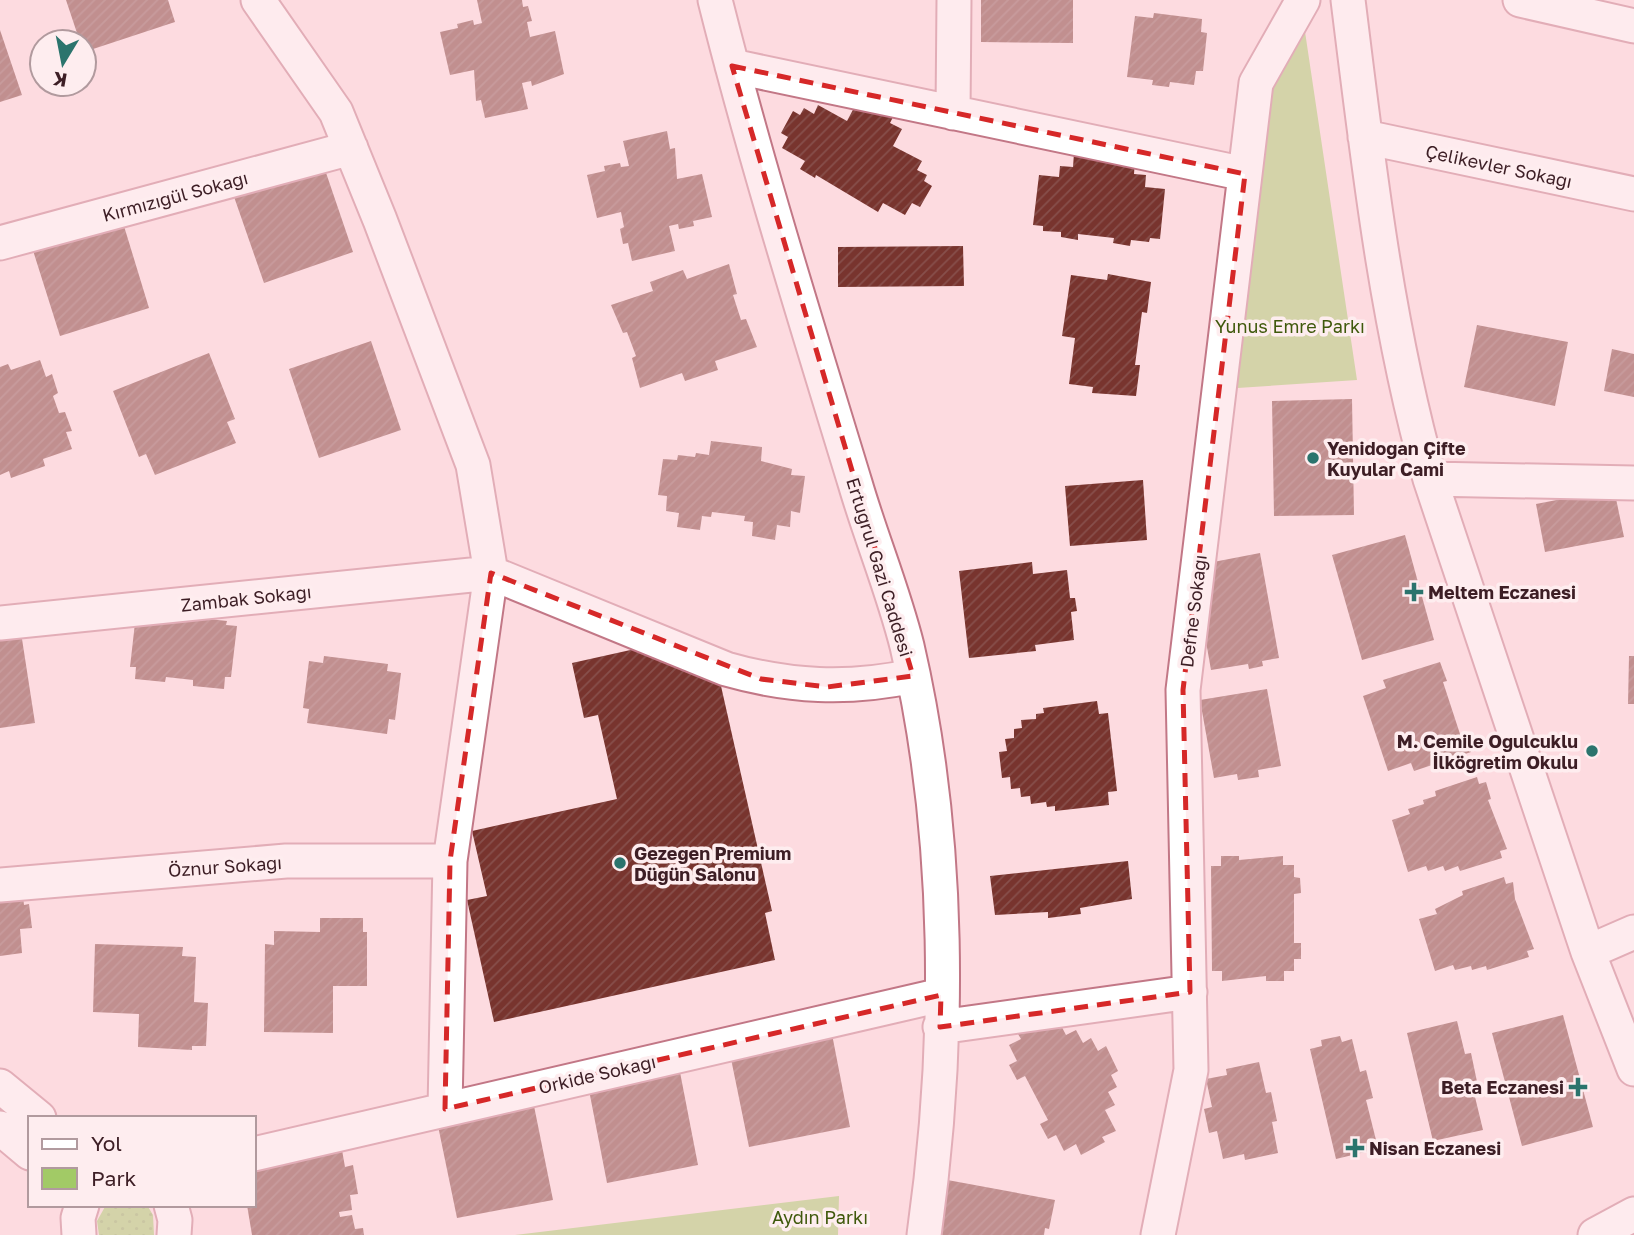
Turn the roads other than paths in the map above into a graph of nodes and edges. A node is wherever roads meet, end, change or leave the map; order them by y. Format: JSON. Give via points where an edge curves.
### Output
{"nodes":[{"id":1,"x":258,"y":0,"type":"edge"},
{"id":2,"x":715,"y":0,"type":"edge"},
{"id":3,"x":954,"y":0,"type":"edge"},
{"id":4,"x":1303,"y":0,"type":"edge"},
{"id":5,"x":1348,"y":0,"type":"edge"},
{"id":6,"x":1520,"y":0,"type":"edge"},
{"id":7,"x":1634,"y":26,"type":"edge"},
{"id":8,"x":732,"y":66,"type":"junction"},
{"id":9,"x":953,"y":113,"type":"junction"},
{"id":10,"x":1365,"y":137,"type":"junction"},
{"id":11,"x":351,"y":148,"type":"junction"},
{"id":12,"x":1245,"y":174,"type":"junction"},
{"id":13,"x":1634,"y":194,"type":"edge"},
{"id":14,"x":0,"y":243,"type":"edge"},
{"id":15,"x":1430,"y":479,"type":"junction"},
{"id":16,"x":1634,"y":483,"type":"edge"},
{"id":17,"x":491,"y":573,"type":"junction"},
{"id":18,"x":0,"y":623,"type":"edge"},
{"id":19,"x":913,"y":677,"type":"junction"},
{"id":20,"x":450,"y":861,"type":"junction"},
{"id":21,"x":0,"y":885,"type":"edge"},
{"id":22,"x":1634,"y":932,"type":"edge"},
{"id":23,"x":1588,"y":952,"type":"junction"},
{"id":24,"x":1190,"y":992,"type":"junction"},
{"id":25,"x":941,"y":995,"type":"junction"},
{"id":26,"x":940,"y":1027,"type":"junction"},
{"id":27,"x":1634,"y":1069,"type":"edge"},
{"id":28,"x":0,"y":1086,"type":"edge"},
{"id":29,"x":445,"y":1110,"type":"junction"},
{"id":30,"x":37,"y":1116,"type":"edge"},
{"id":31,"x":0,"y":1128,"type":"edge"},
{"id":32,"x":28,"y":1151,"type":"edge"},
{"id":33,"x":256,"y":1153,"type":"edge"},
{"id":34,"x":1634,"y":1214,"type":"edge"},
{"id":35,"x":924,"y":1235,"type":"edge"},
{"id":36,"x":1158,"y":1235,"type":"edge"},
{"id":37,"x":1595,"y":1235,"type":"edge"}],
"edges":[{"from":1,"to":11,"type":"street","via":[[336,112]]},
{"from":2,"to":8,"type":"street","name":"Ertuğrul Gazi Caddesi"},
{"from":3,"to":9,"type":"street"},
{"from":4,"to":12,"type":"street","name":"Defne Sokağı","via":[[1256,83]]},
{"from":5,"to":10,"type":"street"},
{"from":6,"to":7,"type":"street"},
{"from":8,"to":9,"type":"street"},
{"from":8,"to":19,"type":"street","name":"Ertuğrul Gazi Caddesi","via":[[856,489],[892,593]]},
{"from":9,"to":12,"type":"street"},
{"from":10,"to":13,"type":"street","name":"Çelikevler Sokağı"},
{"from":10,"to":15,"type":"street","via":[[1396,340]]},
{"from":11,"to":14,"type":"street","name":"Kırmızıgül Sokağı"},
{"from":11,"to":17,"type":"street","via":[[473,465]]},
{"from":12,"to":24,"type":"street","name":"Defne Sokağı","via":[[1184,690]]},
{"from":15,"to":16,"type":"street"},
{"from":15,"to":23,"type":"street"},
{"from":17,"to":18,"type":"street","name":"Zambak Sokağı"},
{"from":17,"to":19,"type":"street","via":[[761,679],[827,687]]},
{"from":17,"to":20,"type":"street"},
{"from":19,"to":25,"type":"street","name":"Ertuğrul Gazi Caddesi","via":[[937,860]]},
{"from":20,"to":21,"type":"street","name":"Öznur Sokağı","via":[[286,862]]},
{"from":20,"to":29,"type":"street"},
{"from":22,"to":23,"type":"street"},
{"from":23,"to":27,"type":"street"},
{"from":24,"to":26,"type":"street"},
{"from":24,"to":36,"type":"street","name":"Defne Sokağı","via":[[1191,1070]]},
{"from":25,"to":26,"type":"street","name":"Ertuğrul Gazi Caddesi"},
{"from":25,"to":29,"type":"street","name":"Orkide Sokağı"},
{"from":26,"to":35,"type":"street","name":"Ertuğrul Gazi Caddesi","via":[[936,1130]]},
{"from":28,"to":30,"type":"street"},
{"from":29,"to":33,"type":"street","name":"Orkide Sokağı"},
{"from":31,"to":32,"type":"street"},
{"from":34,"to":37,"type":"street"}]}
